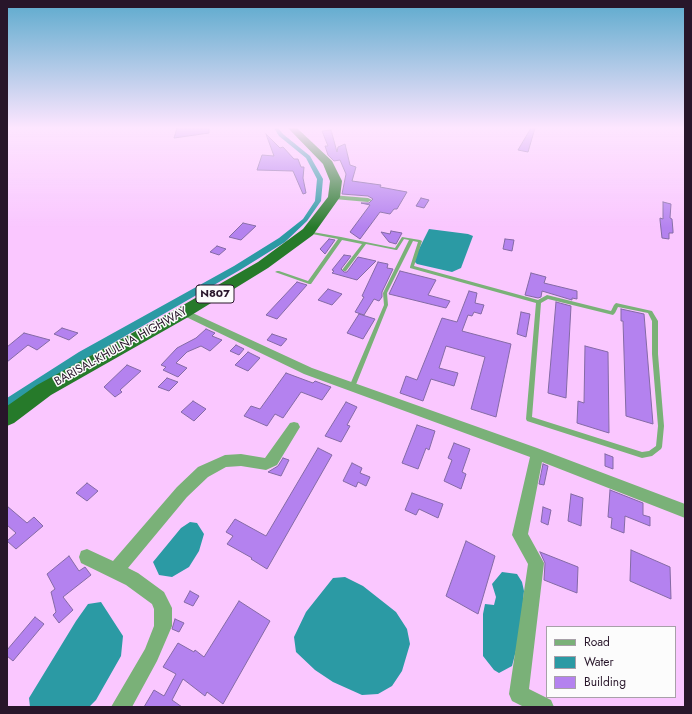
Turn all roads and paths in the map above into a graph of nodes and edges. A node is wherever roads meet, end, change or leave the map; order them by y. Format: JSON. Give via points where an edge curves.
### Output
{"nodes":[{"id":1,"x":325,"y":161,"type":"edge"},
{"id":2,"x":334,"y":197,"type":"junction"},
{"id":3,"x":368,"y":200,"type":"dead end"},
{"id":4,"x":308,"y":232,"type":"junction"},
{"id":5,"x":341,"y":238,"type":"junction"},
{"id":6,"x":411,"y":240,"type":"junction"},
{"id":7,"x":365,"y":243,"type":"junction"},
{"id":8,"x":344,"y":270,"type":"dead end"},
{"id":9,"x":277,"y":272,"type":"dead end"},
{"id":10,"x":539,"y":302,"type":"junction"},
{"id":11,"x":184,"y":312,"type":"junction"},
{"id":12,"x":352,"y":387,"type":"junction"},
{"id":13,"x":7,"y":417,"type":"edge"},
{"id":14,"x":294,"y":427,"type":"dead end"},
{"id":15,"x":537,"y":454,"type":"junction"},
{"id":16,"x":685,"y":511,"type":"edge"},
{"id":17,"x":87,"y":557,"type":"dead end"},
{"id":18,"x":116,"y":570,"type":"junction"},
{"id":19,"x":121,"y":707,"type":"edge"},
{"id":20,"x":544,"y":707,"type":"edge"}],
"edges":[{"from":1,"to":2,"type":"highway","via":[[336,181]]},
{"from":2,"to":3,"type":"street"},
{"from":2,"to":4,"type":"highway","name":"BARISAL-KHULNA HIGHWAY","number":"N807"},
{"from":4,"to":5,"type":"lane"},
{"from":4,"to":11,"type":"highway","name":"BARISAL-KHULNA HIGHWAY","number":"N807","via":[[263,265]]},
{"from":5,"to":7,"type":"lane"},
{"from":5,"to":9,"type":"lane","via":[[309,284]]},
{"from":6,"to":7,"type":"lane","via":[[402,238],[396,249]]},
{"from":6,"to":10,"type":"lane","via":[[420,241],[412,267]]},
{"from":6,"to":12,"type":"lane","via":[[385,293],[386,305]]},
{"from":7,"to":8,"type":"lane"},
{"from":10,"to":10,"type":"lane","via":[[529,419],[642,455],[650,454],[659,447],[661,426],[655,321],[650,312],[616,305],[613,313],[547,297]]},
{"from":11,"to":12,"type":"street","via":[[308,371]]},
{"from":11,"to":13,"type":"highway","name":"BARISAL-KHULNA HIGHWAY","number":"N807","via":[[44,390]]},
{"from":12,"to":15,"type":"street"},
{"from":14,"to":18,"type":"street","via":[[272,461],[266,464],[241,460],[225,461],[203,472],[182,492]]},
{"from":15,"to":16,"type":"street"},
{"from":15,"to":20,"type":"street","via":[[520,535],[536,563],[519,694]]},
{"from":17,"to":18,"type":"street"},
{"from":18,"to":19,"type":"street","via":[[158,598],[163,608],[162,626],[151,655]]}]}
